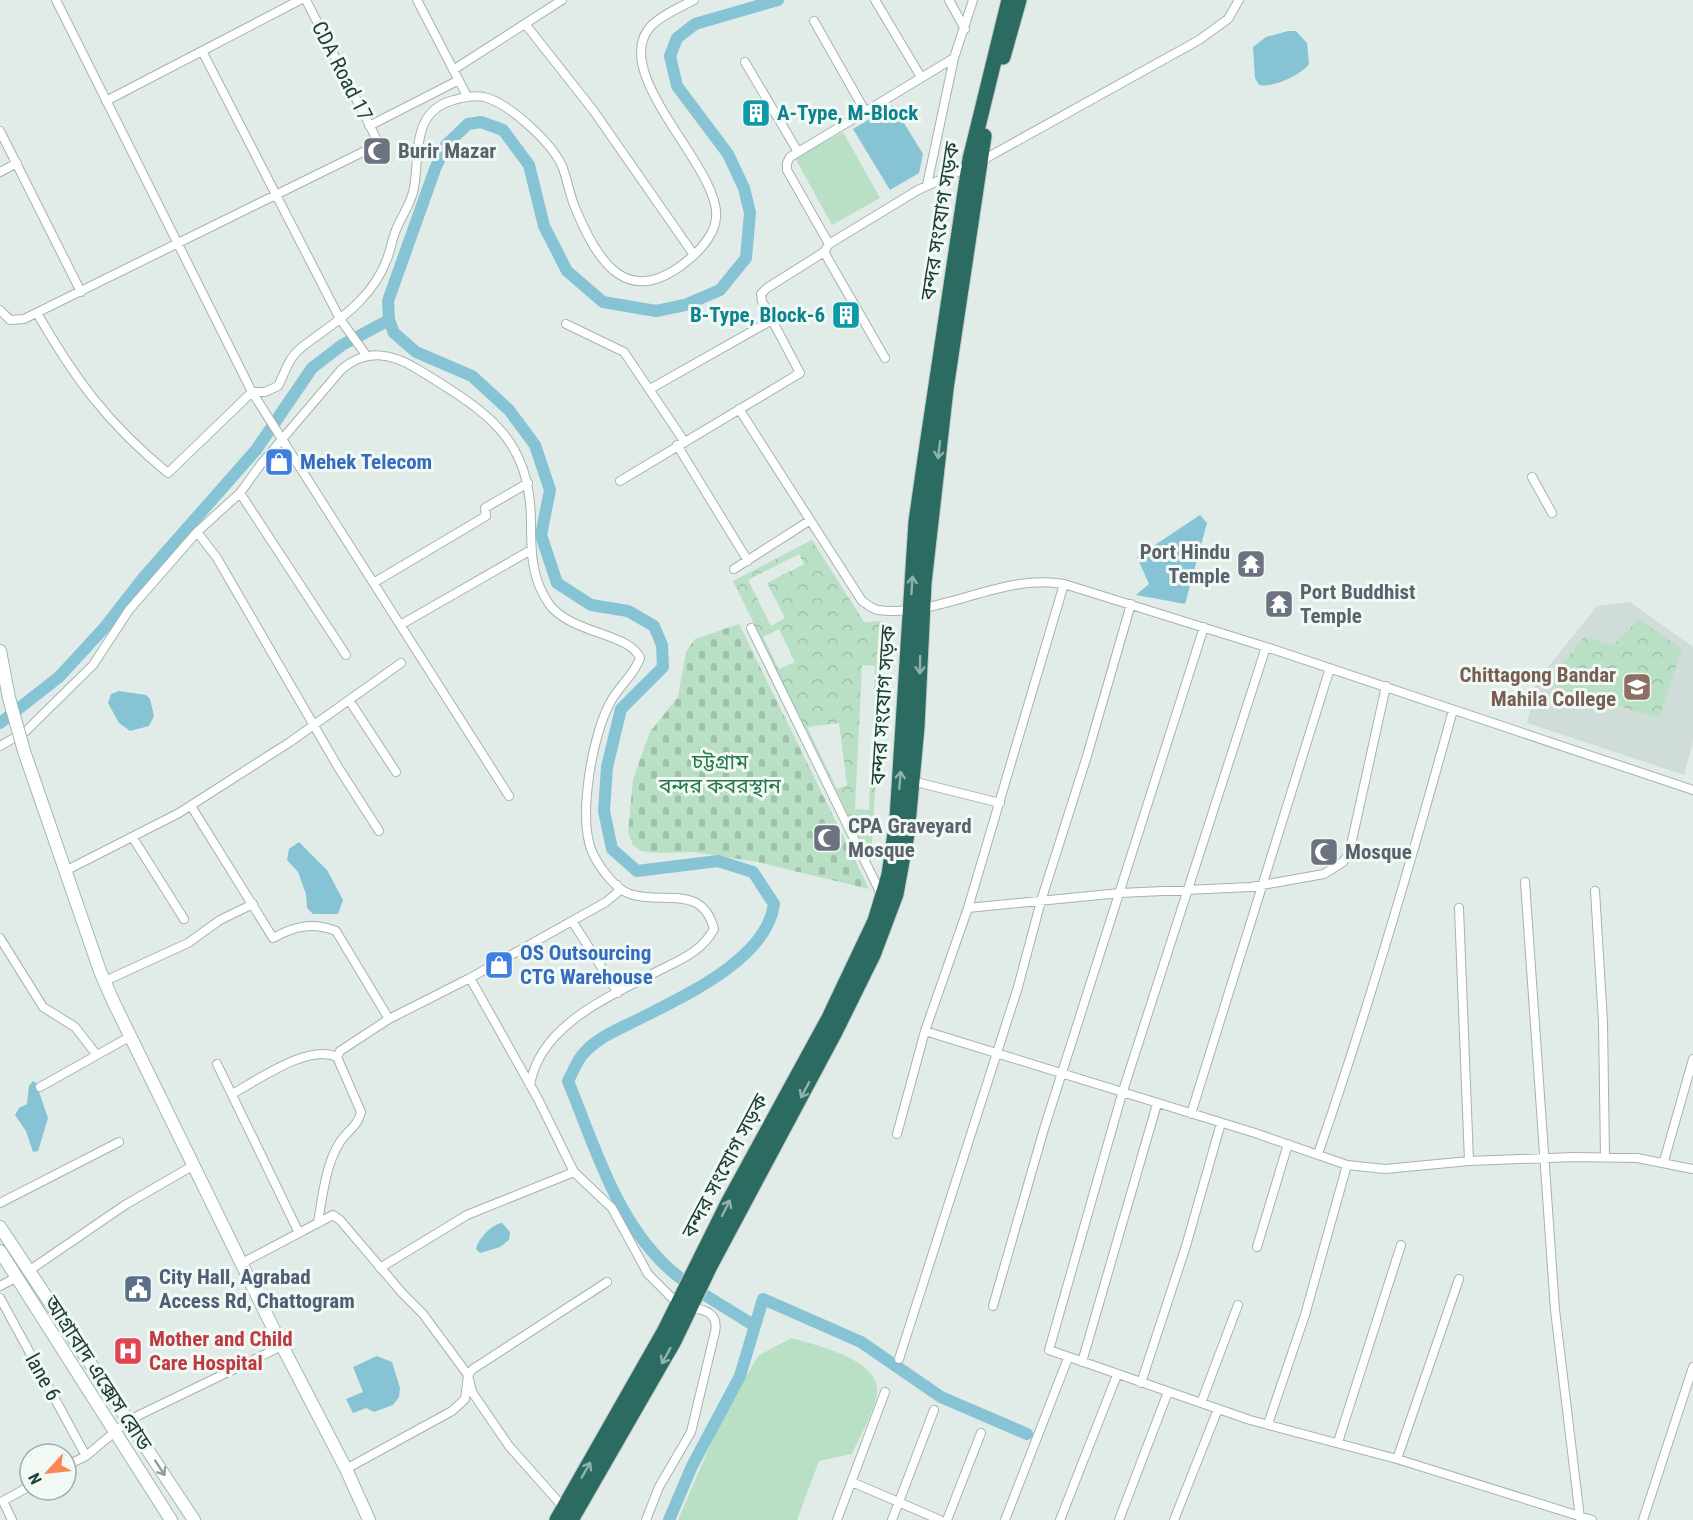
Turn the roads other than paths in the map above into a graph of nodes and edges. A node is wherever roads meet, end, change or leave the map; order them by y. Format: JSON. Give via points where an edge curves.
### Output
{"nodes":[{"id":1,"x":56,"y":0,"type":"edge"},
{"id":2,"x":300,"y":0,"type":"edge"},
{"id":3,"x":306,"y":0,"type":"edge"},
{"id":4,"x":417,"y":0,"type":"edge"},
{"id":5,"x":562,"y":0,"type":"edge"},
{"id":6,"x":694,"y":0,"type":"edge"},
{"id":7,"x":875,"y":0,"type":"edge"},
{"id":8,"x":949,"y":0,"type":"edge"},
{"id":9,"x":973,"y":0,"type":"edge"},
{"id":10,"x":1009,"y":0,"type":"edge"},
{"id":11,"x":1019,"y":0,"type":"edge"},
{"id":12,"x":1239,"y":0,"type":"edge"},
{"id":13,"x":814,"y":21,"type":"dead end"},
{"id":14,"x":526,"y":25,"type":"junction"},
{"id":15,"x":965,"y":29,"type":"junction"},
{"id":16,"x":202,"y":51,"type":"junction"},
{"id":17,"x":954,"y":58,"type":"junction"},
{"id":18,"x":745,"y":62,"type":"dead end"},
{"id":19,"x":453,"y":70,"type":"junction"},
{"id":20,"x":921,"y":77,"type":"junction"},
{"id":21,"x":459,"y":80,"type":"junction"},
{"id":22,"x":467,"y":96,"type":"junction"},
{"id":23,"x":106,"y":101,"type":"junction"},
{"id":24,"x":865,"y":111,"type":"junction"},
{"id":25,"x":369,"y":126,"type":"junction"},
{"id":26,"x":0,"y":131,"type":"edge"},
{"id":27,"x":798,"y":152,"type":"junction"},
{"id":28,"x":17,"y":163,"type":"junction"},
{"id":29,"x":975,"y":163,"type":"junction"},
{"id":30,"x":0,"y":172,"type":"edge"},
{"id":31,"x":927,"y":185,"type":"junction"},
{"id":32,"x":275,"y":196,"type":"junction"},
{"id":33,"x":177,"y":244,"type":"junction"},
{"id":34,"x":826,"y":248,"type":"junction"},
{"id":35,"x":694,"y":255,"type":"junction"},
{"id":36,"x":81,"y":292,"type":"junction"},
{"id":37,"x":0,"y":310,"type":"edge"},
{"id":38,"x":37,"y":313,"type":"junction"},
{"id":39,"x":772,"y":320,"type":"junction"},
{"id":40,"x":342,"y":321,"type":"junction"},
{"id":41,"x":567,"y":324,"type":"dead end"},
{"id":42,"x":363,"y":351,"type":"junction"},
{"id":43,"x":885,"y":358,"type":"dead end"},
{"id":44,"x":650,"y":389,"type":"junction"},
{"id":45,"x":252,"y":392,"type":"junction"},
{"id":46,"x":739,"y":409,"type":"junction"},
{"id":47,"x":280,"y":437,"type":"junction"},
{"id":48,"x":680,"y":443,"type":"junction"},
{"id":49,"x":1532,"y":477,"type":"dead end"},
{"id":50,"x":620,"y":481,"type":"dead end"},
{"id":51,"x":528,"y":483,"type":"junction"},
{"id":52,"x":240,"y":493,"type":"junction"},
{"id":53,"x":1552,"y":513,"type":"dead end"},
{"id":54,"x":809,"y":521,"type":"junction"},
{"id":55,"x":197,"y":532,"type":"junction"},
{"id":56,"x":531,"y":550,"type":"junction"},
{"id":57,"x":748,"y":561,"type":"junction"},
{"id":58,"x":734,"y":569,"type":"dead end"},
{"id":59,"x":375,"y":582,"type":"junction"},
{"id":60,"x":1064,"y":584,"type":"junction"},
{"id":61,"x":1131,"y":604,"type":"junction"},
{"id":62,"x":916,"y":608,"type":"junction"},
{"id":63,"x":402,"y":624,"type":"junction"},
{"id":64,"x":1204,"y":627,"type":"junction"},
{"id":65,"x":751,"y":628,"type":"dead end"},
{"id":66,"x":1266,"y":646,"type":"junction"},
{"id":67,"x":0,"y":651,"type":"edge"},
{"id":68,"x":346,"y":656,"type":"dead end"},
{"id":69,"x":401,"y":663,"type":"dead end"},
{"id":70,"x":1330,"y":668,"type":"junction"},
{"id":71,"x":1386,"y":686,"type":"junction"},
{"id":72,"x":349,"y":700,"type":"junction"},
{"id":73,"x":1453,"y":710,"type":"junction"},
{"id":74,"x":314,"y":724,"type":"junction"},
{"id":75,"x":0,"y":746,"type":"edge"},
{"id":76,"x":396,"y":772,"type":"dead end"},
{"id":77,"x":912,"y":781,"type":"junction"},
{"id":78,"x":1693,"y":790,"type":"edge"},
{"id":79,"x":509,"y":796,"type":"dead end"},
{"id":80,"x":1000,"y":802,"type":"junction"},
{"id":81,"x":191,"y":806,"type":"junction"},
{"id":82,"x":379,"y":831,"type":"dead end"},
{"id":83,"x":133,"y":838,"type":"junction"},
{"id":84,"x":67,"y":870,"type":"junction"},
{"id":85,"x":1525,"y":882,"type":"dead end"},
{"id":86,"x":617,"y":885,"type":"junction"},
{"id":87,"x":1263,"y":885,"type":"junction"},
{"id":88,"x":1188,"y":891,"type":"junction"},
{"id":89,"x":1594,"y":891,"type":"dead end"},
{"id":90,"x":1120,"y":893,"type":"junction"},
{"id":91,"x":882,"y":896,"type":"junction"},
{"id":92,"x":1041,"y":901,"type":"junction"},
{"id":93,"x":253,"y":904,"type":"junction"},
{"id":94,"x":968,"y":908,"type":"junction"},
{"id":95,"x":1459,"y":908,"type":"dead end"},
{"id":96,"x":184,"y":919,"type":"dead end"},
{"id":97,"x":572,"y":921,"type":"junction"},
{"id":98,"x":0,"y":938,"type":"edge"},
{"id":99,"x":470,"y":978,"type":"junction"},
{"id":100,"x":105,"y":981,"type":"junction"},
{"id":101,"x":618,"y":993,"type":"junction"},
{"id":102,"x":389,"y":1019,"type":"junction"},
{"id":103,"x":925,"y":1031,"type":"junction"},
{"id":104,"x":131,"y":1036,"type":"junction"},
{"id":105,"x":996,"y":1053,"type":"junction"},
{"id":106,"x":96,"y":1054,"type":"junction"},
{"id":107,"x":337,"y":1057,"type":"junction"},
{"id":108,"x":1693,"y":1059,"type":"edge"},
{"id":109,"x":217,"y":1064,"type":"dead end"},
{"id":110,"x":1062,"y":1074,"type":"junction"},
{"id":111,"x":530,"y":1085,"type":"junction"},
{"id":112,"x":40,"y":1087,"type":"dead end"},
{"id":113,"x":232,"y":1094,"type":"junction"},
{"id":114,"x":1122,"y":1094,"type":"junction"},
{"id":115,"x":1157,"y":1104,"type":"junction"},
{"id":116,"x":1191,"y":1114,"type":"junction"},
{"id":117,"x":1221,"y":1123,"type":"junction"},
{"id":118,"x":897,"y":1134,"type":"dead end"},
{"id":119,"x":120,"y":1142,"type":"dead end"},
{"id":120,"x":1288,"y":1144,"type":"junction"},
{"id":121,"x":1318,"y":1154,"type":"junction"},
{"id":122,"x":1605,"y":1157,"type":"junction"},
{"id":123,"x":1546,"y":1158,"type":"junction"},
{"id":124,"x":1469,"y":1161,"type":"junction"},
{"id":125,"x":1665,"y":1161,"type":"junction"},
{"id":126,"x":194,"y":1165,"type":"junction"},
{"id":127,"x":1347,"y":1165,"type":"junction"},
{"id":128,"x":1693,"y":1169,"type":"edge"},
{"id":129,"x":574,"y":1172,"type":"junction"},
{"id":130,"x":0,"y":1203,"type":"edge"},
{"id":131,"x":318,"y":1223,"type":"junction"},
{"id":132,"x":0,"y":1227,"type":"edge"},
{"id":133,"x":299,"y":1233,"type":"junction"},
{"id":134,"x":1401,"y":1245,"type":"dead end"},
{"id":135,"x":1257,"y":1247,"type":"dead end"},
{"id":136,"x":0,"y":1251,"type":"edge"},
{"id":137,"x":242,"y":1263,"type":"junction"},
{"id":138,"x":704,"y":1263,"type":"junction"},
{"id":139,"x":380,"y":1268,"type":"junction"},
{"id":140,"x":30,"y":1270,"type":"junction"},
{"id":141,"x":17,"y":1277,"type":"junction"},
{"id":142,"x":1459,"y":1279,"type":"dead end"},
{"id":143,"x":607,"y":1282,"type":"dead end"},
{"id":144,"x":0,"y":1286,"type":"edge"},
{"id":145,"x":0,"y":1298,"type":"edge"},
{"id":146,"x":685,"y":1303,"type":"junction"},
{"id":147,"x":1238,"y":1305,"type":"dead end"},
{"id":148,"x":993,"y":1306,"type":"dead end"},
{"id":149,"x":282,"y":1346,"type":"junction"},
{"id":150,"x":1068,"y":1358,"type":"junction"},
{"id":151,"x":899,"y":1359,"type":"dead end"},
{"id":152,"x":1082,"y":1362,"type":"junction"},
{"id":153,"x":1693,"y":1367,"type":"edge"},
{"id":154,"x":1118,"y":1375,"type":"junction"},
{"id":155,"x":468,"y":1376,"type":"junction"},
{"id":156,"x":1141,"y":1383,"type":"junction"},
{"id":157,"x":885,"y":1392,"type":"dead end"},
{"id":158,"x":1168,"y":1392,"type":"junction"},
{"id":159,"x":1201,"y":1403,"type":"junction"},
{"id":160,"x":1218,"y":1409,"type":"junction"},
{"id":161,"x":934,"y":1410,"type":"dead end"},
{"id":162,"x":129,"y":1420,"type":"junction"},
{"id":163,"x":1268,"y":1424,"type":"junction"},
{"id":164,"x":114,"y":1432,"type":"junction"},
{"id":165,"x":981,"y":1433,"type":"dead end"},
{"id":166,"x":1338,"y":1442,"type":"junction"},
{"id":167,"x":86,"y":1456,"type":"junction"},
{"id":168,"x":1397,"y":1459,"type":"junction"},
{"id":169,"x":78,"y":1460,"type":"edge"},
{"id":170,"x":346,"y":1469,"type":"junction"},
{"id":171,"x":852,"y":1482,"type":"junction"},
{"id":172,"x":18,"y":1491,"type":"edge"},
{"id":173,"x":2,"y":1498,"type":"edge"},
{"id":174,"x":899,"y":1502,"type":"junction"},
{"id":175,"x":564,"y":1516,"type":"edge"},
{"id":176,"x":1580,"y":1518,"type":"junction"},
{"id":177,"x":12,"y":1520,"type":"edge"},
{"id":178,"x":171,"y":1520,"type":"edge"},
{"id":179,"x":194,"y":1520,"type":"edge"},
{"id":180,"x":369,"y":1520,"type":"edge"},
{"id":181,"x":646,"y":1520,"type":"edge"},
{"id":182,"x":837,"y":1520,"type":"edge"},
{"id":183,"x":892,"y":1520,"type":"edge"},
{"id":184,"x":939,"y":1520,"type":"edge"},
{"id":185,"x":947,"y":1520,"type":"edge"},
{"id":186,"x":1005,"y":1520,"type":"edge"},
{"id":187,"x":1060,"y":1520,"type":"edge"},
{"id":188,"x":1119,"y":1520,"type":"edge"},
{"id":189,"x":1174,"y":1520,"type":"edge"},
{"id":190,"x":1592,"y":1520,"type":"edge"},
{"id":191,"x":1643,"y":1520,"type":"edge"}],
"edges":[{"from":1,"to":23,"type":"street"},
{"from":2,"to":16,"type":"street"},
{"from":3,"to":25,"type":"street","name":"CDA Road 17"},
{"from":4,"to":19,"type":"street"},
{"from":5,"to":14,"type":"street"},
{"from":6,"to":35,"type":"street","via":[[651,27],[643,39],[642,53],[648,81],[712,195],[717,218],[710,236]]},
{"from":7,"to":20,"type":"street"},
{"from":8,"to":15,"type":"street"},
{"from":9,"to":15,"type":"street"},
{"from":10,"to":29,"type":"highway","name":"বন্দর সংযোগ সড়ক"},
{"from":11,"to":29,"type":"highway","name":"বন্দর সংযোগ সড়ক"},
{"from":12,"to":29,"type":"street","via":[[1228,19],[1199,40]]},
{"from":13,"to":24,"type":"street"},
{"from":14,"to":19,"type":"street"},
{"from":14,"to":35,"type":"street","via":[[593,111]]},
{"from":15,"to":17,"type":"street"},
{"from":16,"to":23,"type":"street"},
{"from":16,"to":32,"type":"street"},
{"from":17,"to":20,"type":"street"},
{"from":17,"to":31,"type":"street"},
{"from":18,"to":27,"type":"street"},
{"from":19,"to":21,"type":"street"},
{"from":20,"to":24,"type":"street"},
{"from":21,"to":22,"type":"street"},
{"from":21,"to":25,"type":"street"},
{"from":22,"to":35,"type":"street","via":[[501,103],[550,150],[561,165],[593,245],[604,263],[618,275],[632,281],[653,279],[671,272]]},
{"from":22,"to":40,"type":"street","via":[[448,101],[425,120],[416,150],[414,191],[394,233],[387,261],[358,305]]},
{"from":23,"to":33,"type":"street"},
{"from":24,"to":27,"type":"street"},
{"from":25,"to":32,"type":"street","name":"CDA Road 17","via":[[377,142]]},
{"from":26,"to":28,"type":"street"},
{"from":27,"to":34,"type":"street","via":[[787,163],[787,170]]},
{"from":28,"to":30,"type":"street"},
{"from":28,"to":36,"type":"street"},
{"from":29,"to":31,"type":"street"},
{"from":29,"to":62,"type":"highway","name":"বন্দর সংযোগ সড়ক"},
{"from":31,"to":34,"type":"street"},
{"from":32,"to":33,"type":"street"},
{"from":32,"to":40,"type":"street"},
{"from":33,"to":36,"type":"street"},
{"from":33,"to":45,"type":"street"},
{"from":34,"to":39,"type":"street","via":[[761,294]]},
{"from":34,"to":43,"type":"street"},
{"from":36,"to":38,"type":"street"},
{"from":37,"to":38,"type":"street","via":[[16,321]]},
{"from":38,"to":45,"type":"street","via":[[92,400],[168,473]]},
{"from":39,"to":44,"type":"street"},
{"from":39,"to":46,"type":"street","via":[[800,373]]},
{"from":40,"to":42,"type":"street"},
{"from":40,"to":45,"type":"street","via":[[292,357],[278,386]]},
{"from":41,"to":44,"type":"street","via":[[624,352]]},
{"from":42,"to":47,"type":"street"},
{"from":42,"to":51,"type":"street","via":[[416,368],[495,423],[516,452]]},
{"from":44,"to":48,"type":"street"},
{"from":45,"to":47,"type":"street"},
{"from":46,"to":48,"type":"street"},
{"from":46,"to":54,"type":"street"},
{"from":47,"to":52,"type":"street"},
{"from":47,"to":59,"type":"street"},
{"from":48,"to":50,"type":"street"},
{"from":48,"to":57,"type":"street"},
{"from":49,"to":53,"type":"street"},
{"from":51,"to":56,"type":"street"},
{"from":51,"to":59,"type":"street","via":[[485,508],[486,516]]},
{"from":52,"to":55,"type":"street"},
{"from":52,"to":68,"type":"street"},
{"from":54,"to":57,"type":"street"},
{"from":54,"to":62,"type":"street","via":[[862,601],[876,610]]},
{"from":55,"to":74,"type":"street","via":[[217,558]]},
{"from":55,"to":75,"type":"street","via":[[129,610],[93,665],[26,731]]},
{"from":56,"to":63,"type":"street"},
{"from":56,"to":86,"type":"street","via":[[533,571],[550,605],[576,625],[637,649],[640,658],[609,705],[588,782],[591,849],[602,870]]},
{"from":57,"to":58,"type":"street"},
{"from":59,"to":63,"type":"street"},
{"from":60,"to":61,"type":"street"},
{"from":60,"to":62,"type":"street","via":[[1022,584]]},
{"from":60,"to":80,"type":"street"},
{"from":61,"to":64,"type":"street"},
{"from":61,"to":92,"type":"street"},
{"from":62,"to":77,"type":"highway","name":"বন্দর সংযোগ সড়ক","one_way":true,"via":[[920,693]]},
{"from":91,"to":62,"type":"highway","name":"বন্দর সংযোগ সড়ক","one_way":true,"via":[[897,819]]},
{"from":63,"to":79,"type":"street"},
{"from":64,"to":66,"type":"street"},
{"from":64,"to":90,"type":"street"},
{"from":65,"to":91,"type":"street"},
{"from":66,"to":70,"type":"street"},
{"from":66,"to":88,"type":"street"},
{"from":67,"to":84,"type":"street","bridge":true,"via":[[24,751]]},
{"from":69,"to":72,"type":"street"},
{"from":70,"to":71,"type":"street"},
{"from":70,"to":87,"type":"street"},
{"from":71,"to":73,"type":"street"},
{"from":71,"to":87,"type":"street","via":[[1349,854],[1324,874]]},
{"from":72,"to":74,"type":"street"},
{"from":72,"to":76,"type":"street"},
{"from":73,"to":78,"type":"street"},
{"from":73,"to":121,"type":"street","via":[[1408,874]]},
{"from":74,"to":81,"type":"street"},
{"from":74,"to":82,"type":"street"},
{"from":77,"to":80,"type":"street"},
{"from":77,"to":138,"type":"highway","name":"বন্দর সংযোগ সড়ক","one_way":true,"via":[[903,864],[886,924],[835,1032]]},
{"from":80,"to":94,"type":"street"},
{"from":81,"to":83,"type":"street"},
{"from":81,"to":93,"type":"street"},
{"from":83,"to":84,"type":"street"},
{"from":83,"to":96,"type":"street"},
{"from":84,"to":100,"type":"street"},
{"from":85,"to":123,"type":"street"},
{"from":86,"to":97,"type":"street","via":[[618,892],[613,898]]},
{"from":86,"to":101,"type":"street","via":[[636,895],[697,902],[710,915],[714,929],[706,943],[692,954]]},
{"from":87,"to":88,"type":"street"},
{"from":87,"to":116,"type":"street"},
{"from":88,"to":90,"type":"street"},
{"from":88,"to":114,"type":"street"},
{"from":89,"to":122,"type":"street","via":[[1603,1022]]},
{"from":90,"to":92,"type":"street"},
{"from":90,"to":110,"type":"street"},
{"from":138,"to":91,"type":"highway","name":"বন্দর সংযোগ সড়ক","one_way":true,"via":[[829,1018],[871,931]]},
{"from":92,"to":94,"type":"street"},
{"from":92,"to":105,"type":"street"},
{"from":93,"to":100,"type":"street","via":[[220,920],[188,943]]},
{"from":93,"to":102,"type":"street","via":[[273,938],[301,926],[336,931]]},
{"from":94,"to":103,"type":"street"},
{"from":95,"to":124,"type":"street"},
{"from":97,"to":99,"type":"street"},
{"from":97,"to":101,"type":"street"},
{"from":98,"to":106,"type":"street","via":[[43,1007],[75,1027]]},
{"from":99,"to":102,"type":"street"},
{"from":99,"to":111,"type":"street"},
{"from":100,"to":104,"type":"street"},
{"from":101,"to":111,"type":"street","via":[[558,1032],[542,1049],[532,1068]]},
{"from":102,"to":107,"type":"street","via":[[340,1051]]},
{"from":103,"to":105,"type":"street"},
{"from":103,"to":118,"type":"street"},
{"from":104,"to":106,"type":"street"},
{"from":104,"to":126,"type":"street"},
{"from":105,"to":110,"type":"street"},
{"from":105,"to":151,"type":"street"},
{"from":106,"to":112,"type":"street"},
{"from":107,"to":113,"type":"street","via":[[330,1053],[306,1055]]},
{"from":107,"to":131,"type":"street","via":[[361,1112],[359,1121],[334,1154]]},
{"from":108,"to":125,"type":"street"},
{"from":109,"to":113,"type":"street"},
{"from":110,"to":114,"type":"street"},
{"from":110,"to":148,"type":"street"},
{"from":111,"to":129,"type":"street"},
{"from":113,"to":133,"type":"street"},
{"from":114,"to":115,"type":"street"},
{"from":114,"to":150,"type":"street","via":[[1049,1350]]},
{"from":115,"to":116,"type":"street"},
{"from":115,"to":152,"type":"street"},
{"from":116,"to":117,"type":"street"},
{"from":117,"to":120,"type":"street"},
{"from":117,"to":156,"type":"street"},
{"from":119,"to":130,"type":"street"},
{"from":120,"to":121,"type":"street"},
{"from":120,"to":135,"type":"street"},
{"from":121,"to":127,"type":"street"},
{"from":122,"to":123,"type":"street"},
{"from":122,"to":125,"type":"street"},
{"from":123,"to":124,"type":"street"},
{"from":123,"to":176,"type":"street","via":[[1555,1310]]},
{"from":124,"to":127,"type":"street","via":[[1385,1169]]},
{"from":125,"to":128,"type":"street"},
{"from":126,"to":137,"type":"street"},
{"from":126,"to":140,"type":"street","via":[[125,1204]]},
{"from":127,"to":163,"type":"street","via":[[1305,1315]]},
{"from":129,"to":139,"type":"street","via":[[467,1215]]},
{"from":129,"to":146,"type":"street","via":[[612,1208],[648,1274]]},
{"from":131,"to":133,"type":"street"},
{"from":131,"to":139,"type":"street","via":[[333,1215],[340,1220]]},
{"from":132,"to":140,"type":"street","name":"আগ্রাবাদ এক্সেস রোড"},
{"from":133,"to":137,"type":"street"},
{"from":134,"to":166,"type":"street"},
{"from":136,"to":141,"type":"street"},
{"from":137,"to":149,"type":"street"},
{"from":138,"to":146,"type":"highway","name":"বন্দর সংযোগ সড়ক"},
{"from":139,"to":155,"type":"street","via":[[423,1314]]},
{"from":140,"to":162,"type":"street","name":"আগ্রাবাদ এক্সেস রোড"},
{"from":141,"to":144,"type":"street"},
{"from":141,"to":164,"type":"street"},
{"from":142,"to":168,"type":"street"},
{"from":143,"to":155,"type":"street"},
{"from":145,"to":167,"type":"street","name":"lane 6"},
{"from":146,"to":175,"type":"highway","name":"বন্দর সংযোগ সড়ক","via":[[664,1360]]},
{"from":146,"to":181,"type":"street","via":[[707,1311],[717,1324],[691,1432],[659,1487]]},
{"from":147,"to":159,"type":"street"},
{"from":149,"to":162,"type":"street"},
{"from":149,"to":170,"type":"street"},
{"from":150,"to":152,"type":"street"},
{"from":150,"to":186,"type":"street"},
{"from":152,"to":154,"type":"street"},
{"from":153,"to":191,"type":"street"},
{"from":154,"to":156,"type":"street"},
{"from":154,"to":187,"type":"street"},
{"from":155,"to":170,"type":"street","via":[[465,1399],[452,1411]]},
{"from":155,"to":175,"type":"street","via":[[472,1392],[509,1446]]},
{"from":156,"to":158,"type":"street"},
{"from":157,"to":171,"type":"street"},
{"from":158,"to":159,"type":"street"},
{"from":158,"to":188,"type":"street"},
{"from":159,"to":160,"type":"street"},
{"from":160,"to":163,"type":"street"},
{"from":160,"to":189,"type":"street"},
{"from":161,"to":174,"type":"street"},
{"from":162,"to":164,"type":"street"},
{"from":162,"to":179,"type":"street","name":"আগ্রাবাদ এক্সেস রোড","one_way":true},
{"from":163,"to":166,"type":"street"},
{"from":164,"to":167,"type":"street"},
{"from":164,"to":178,"type":"street"},
{"from":165,"to":185,"type":"street"},
{"from":166,"to":168,"type":"street"},
{"from":167,"to":169,"type":"street"},
{"from":168,"to":176,"type":"street"},
{"from":170,"to":180,"type":"street"},
{"from":171,"to":174,"type":"street"},
{"from":171,"to":182,"type":"street"},
{"from":172,"to":173,"type":"street"},
{"from":173,"to":177,"type":"street"},
{"from":174,"to":183,"type":"street"},
{"from":174,"to":184,"type":"street"},
{"from":176,"to":190,"type":"street"}]}
